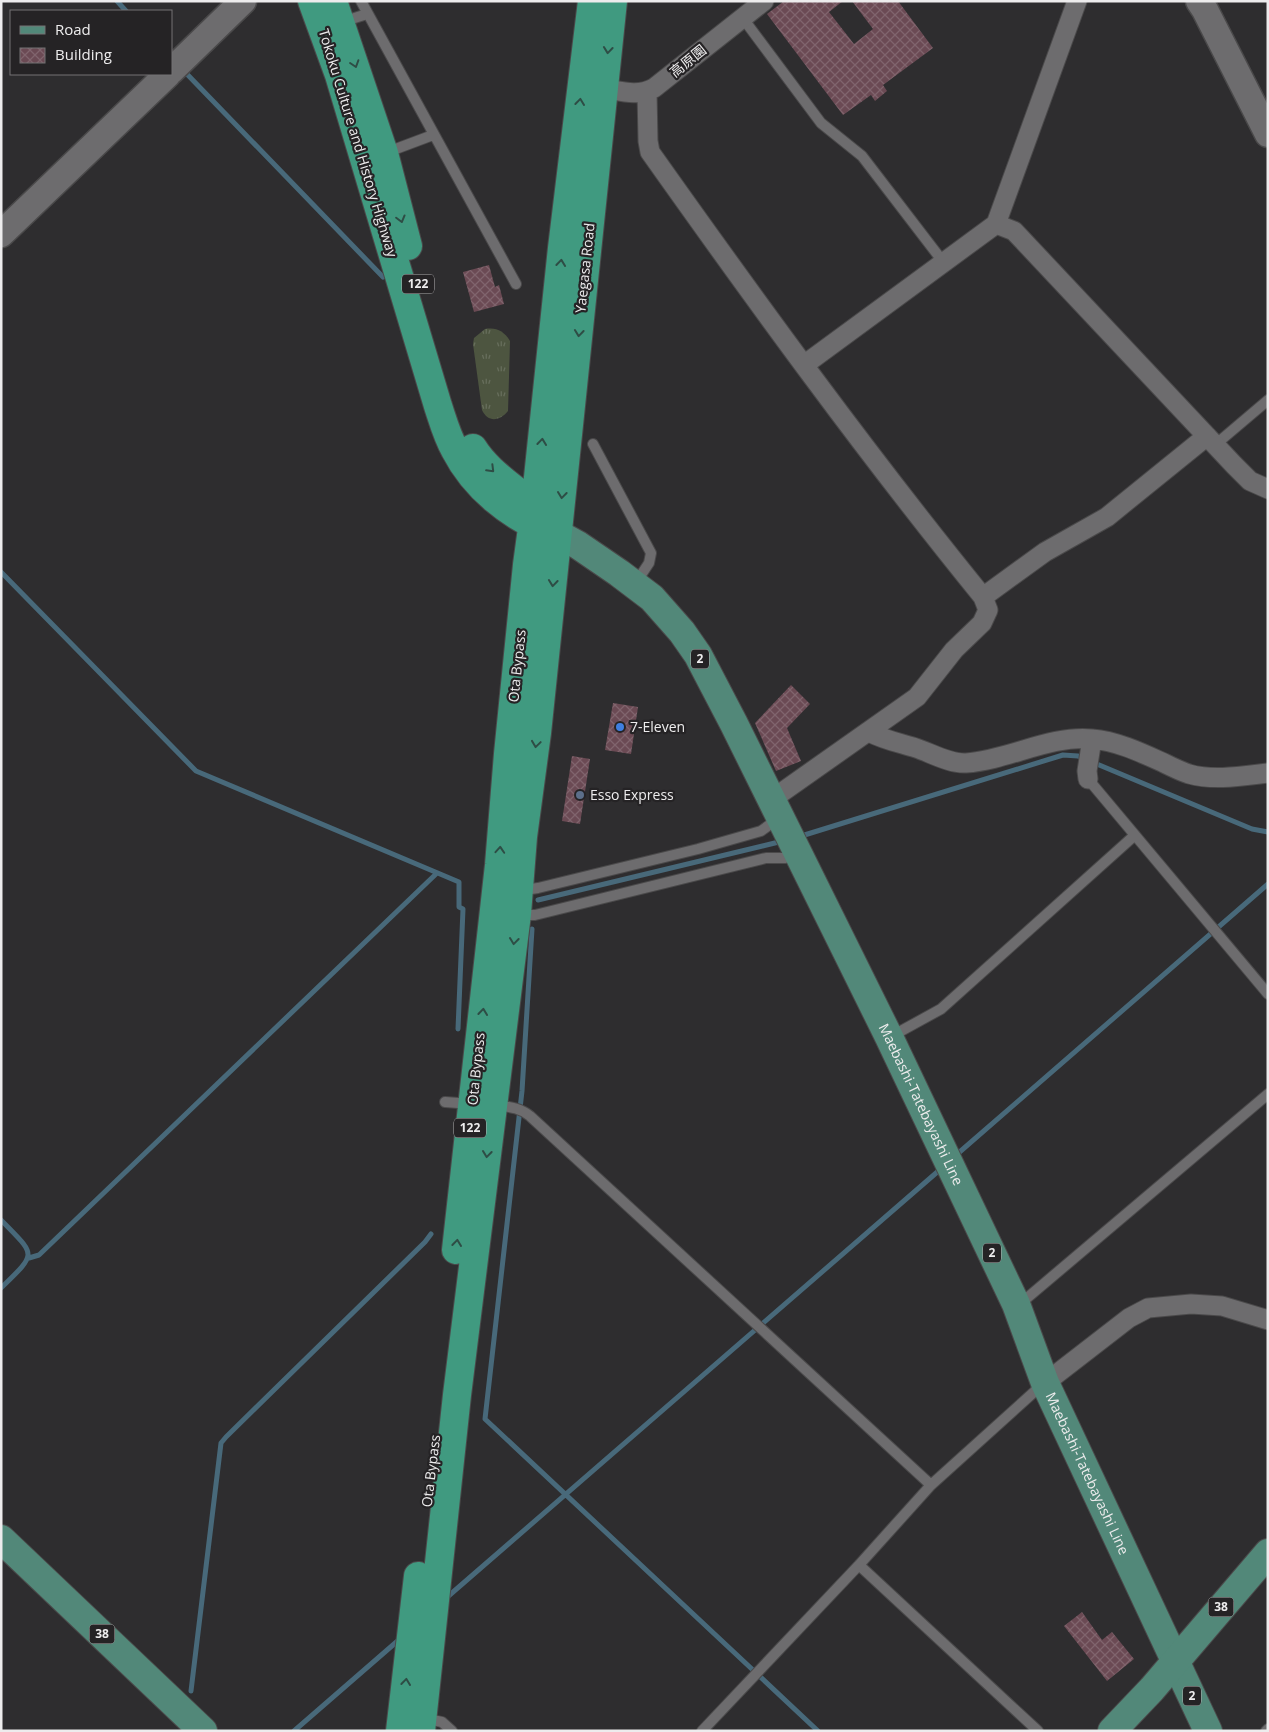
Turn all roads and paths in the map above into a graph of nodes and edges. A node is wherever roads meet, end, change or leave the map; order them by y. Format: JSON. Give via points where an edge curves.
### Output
{"nodes":[{"id":1,"x":243,"y":1,"type":"edge"},
{"id":2,"x":312,"y":1,"type":"edge"},
{"id":3,"x":361,"y":1,"type":"edge"},
{"id":4,"x":592,"y":1,"type":"edge"},
{"id":5,"x":613,"y":1,"type":"edge"},
{"id":6,"x":764,"y":1,"type":"edge"},
{"id":7,"x":1077,"y":1,"type":"edge"},
{"id":8,"x":1199,"y":1,"type":"edge"},
{"id":9,"x":337,"y":12,"type":"edge"},
{"id":10,"x":368,"y":14,"type":"junction"},
{"id":11,"x":742,"y":17,"type":"junction"},
{"id":12,"x":172,"y":69,"type":"edge"},
{"id":13,"x":167,"y":75,"type":"edge"},
{"id":14,"x":604,"y":88,"type":"junction"},
{"id":15,"x":647,"y":92,"type":"junction"},
{"id":16,"x":1268,"y":134,"type":"edge"},
{"id":17,"x":433,"y":135,"type":"junction"},
{"id":18,"x":384,"y":153,"type":"junction"},
{"id":19,"x":996,"y":224,"type":"junction"},
{"id":20,"x":1,"y":234,"type":"edge"},
{"id":21,"x":944,"y":263,"type":"junction"},
{"id":22,"x":516,"y":284,"type":"dead end"},
{"id":23,"x":804,"y":365,"type":"junction"},
{"id":24,"x":1268,"y":400,"type":"edge"},
{"id":25,"x":1211,"y":441,"type":"junction"},
{"id":26,"x":593,"y":444,"type":"dead end"},
{"id":27,"x":1268,"y":488,"type":"edge"},
{"id":28,"x":542,"y":522,"type":"junction"},
{"id":29,"x":635,"y":584,"type":"junction"},
{"id":30,"x":983,"y":597,"type":"junction"},
{"id":31,"x":869,"y":732,"type":"junction"},
{"id":32,"x":1090,"y":746,"type":"junction"},
{"id":33,"x":1268,"y":773,"type":"edge"},
{"id":34,"x":1087,"y":775,"type":"joint"},
{"id":35,"x":786,"y":830,"type":"junction"},
{"id":36,"x":1135,"y":835,"type":"junction"},
{"id":37,"x":520,"y":886,"type":"junction"},
{"id":38,"x":517,"y":914,"type":"junction"},
{"id":39,"x":1268,"y":994,"type":"edge"},
{"id":40,"x":889,"y":1037,"type":"junction"},
{"id":41,"x":1268,"y":1094,"type":"edge"},
{"id":42,"x":445,"y":1102,"type":"dead end"},
{"id":43,"x":483,"y":1105,"type":"junction"},
{"id":44,"x":1016,"y":1304,"type":"junction"},
{"id":45,"x":1268,"y":1320,"type":"edge"},
{"id":46,"x":1045,"y":1383,"type":"junction"},
{"id":47,"x":931,"y":1485,"type":"junction"},
{"id":48,"x":1,"y":1539,"type":"edge"},
{"id":49,"x":1268,"y":1553,"type":"edge"},
{"id":50,"x":859,"y":1565,"type":"junction"},
{"id":51,"x":1175,"y":1660,"type":"junction"},
{"id":52,"x":414,"y":1726,"type":"edge"},
{"id":53,"x":203,"y":1731,"type":"edge"},
{"id":54,"x":452,"y":1731,"type":"edge"},
{"id":55,"x":702,"y":1731,"type":"edge"},
{"id":56,"x":1038,"y":1731,"type":"edge"},
{"id":57,"x":1112,"y":1731,"type":"edge"},
{"id":58,"x":1208,"y":1731,"type":"edge"}],
"edges":[{"from":1,"to":12,"type":"street"},
{"from":2,"to":28,"type":"highway","name":"Tokoku Culture and History Highway","number":"122","via":[[339,75],[451,443],[488,493],[508,510]]},
{"from":3,"to":10,"type":"lane"},
{"from":28,"to":4,"type":"highway","name":"Yaegasa Road","number":"122","one_way":true,"via":[[562,248]]},
{"from":5,"to":14,"type":"highway","name":"Yaegasa Road","number":"122","one_way":true},
{"from":6,"to":11,"type":"street","name":"高原園"},
{"from":7,"to":19,"type":"street"},
{"from":8,"to":16,"type":"street"},
{"from":9,"to":10,"type":"lane"},
{"from":9,"to":18,"type":"highway","name":"Tokoku Culture and History Highway","number":"122","one_way":true},
{"from":10,"to":17,"type":"lane"},
{"from":11,"to":15,"type":"street","name":"高原園"},
{"from":11,"to":21,"type":"lane","via":[[821,123],[862,156]]},
{"from":13,"to":20,"type":"street"},
{"from":14,"to":15,"type":"street"},
{"from":14,"to":28,"type":"highway","name":"Yaegasa Road","number":"122","one_way":true},
{"from":15,"to":23,"type":"street","via":[[650,152]]},
{"from":17,"to":18,"type":"lane"},
{"from":17,"to":22,"type":"lane"},
{"from":18,"to":28,"type":"highway","name":"Tokoku Culture and History Highway","number":"122","one_way":true,"via":[[442,373],[464,433],[488,466]]},
{"from":19,"to":21,"type":"street"},
{"from":19,"to":25,"type":"street","via":[[1014,231]]},
{"from":21,"to":23,"type":"street"},
{"from":23,"to":30,"type":"street"},
{"from":24,"to":25,"type":"lane"},
{"from":25,"to":27,"type":"street","via":[[1250,481]]},
{"from":25,"to":30,"type":"street","via":[[1107,517],[1045,552]]},
{"from":26,"to":29,"type":"lane","via":[[650,553],[649,563]]},
{"from":28,"to":29,"type":"main road","name":"Maebashi-Tatebayashi Line","number":"2"},
{"from":28,"to":37,"type":"highway","name":"Ota Bypass","number":"122","one_way":true,"via":[[537,733],[523,836]]},
{"from":43,"to":28,"type":"highway","name":"Ota Bypass","number":"122","one_way":true,"via":[[508,754],[527,565]]},
{"from":29,"to":35,"type":"main road","name":"Maebashi-Tatebayashi Line","number":"2","via":[[666,612],[698,655]]},
{"from":30,"to":31,"type":"street","via":[[988,610],[982,623],[954,650],[917,697]]},
{"from":31,"to":32,"type":"street","via":[[966,763],[1067,740]]},
{"from":31,"to":35,"type":"street"},
{"from":32,"to":33,"type":"street","via":[[1110,742],[1188,774],[1220,777]]},
{"from":32,"to":34,"type":"street"},
{"from":34,"to":36,"type":"lane"},
{"from":35,"to":37,"type":"lane","via":[[761,831],[698,850],[538,888]]},
{"from":35,"to":38,"type":"lane","via":[[785,858],[766,858],[535,915]]},
{"from":35,"to":40,"type":"main road","name":"Maebashi-Tatebayashi Line","number":"2"},
{"from":36,"to":39,"type":"lane"},
{"from":36,"to":40,"type":"lane","via":[[941,1008]]},
{"from":37,"to":38,"type":"highway","name":"Ota Bypass","number":"122"},
{"from":38,"to":43,"type":"highway","name":"Ota Bypass","number":"122","one_way":true},
{"from":40,"to":44,"type":"main road","name":"Maebashi-Tatebayashi Line","number":"2"},
{"from":41,"to":44,"type":"lane"},
{"from":42,"to":43,"type":"lane"},
{"from":43,"to":47,"type":"lane","via":[[515,1108],[530,1116]]},
{"from":43,"to":52,"type":"highway","name":"Ota Bypass","number":"122","via":[[457,1395]]},
{"from":44,"to":46,"type":"main road","name":"Maebashi-Tatebayashi Line","number":"2"},
{"from":45,"to":46,"type":"street","via":[[1222,1306],[1191,1304],[1148,1308],[1128,1318]]},
{"from":46,"to":47,"type":"lane"},
{"from":46,"to":51,"type":"main road","name":"Maebashi-Tatebayashi Line","number":"2"},
{"from":47,"to":50,"type":"lane"},
{"from":48,"to":53,"type":"main road","number":"38"},
{"from":49,"to":51,"type":"main road","number":"38"},
{"from":50,"to":55,"type":"lane"},
{"from":50,"to":56,"type":"lane"},
{"from":51,"to":57,"type":"main road","number":"38"},
{"from":51,"to":58,"type":"main road","name":"Maebashi-Tatebayashi Line","number":"2"},
{"from":52,"to":54,"type":"lane","via":[[442,1722]]}]}
